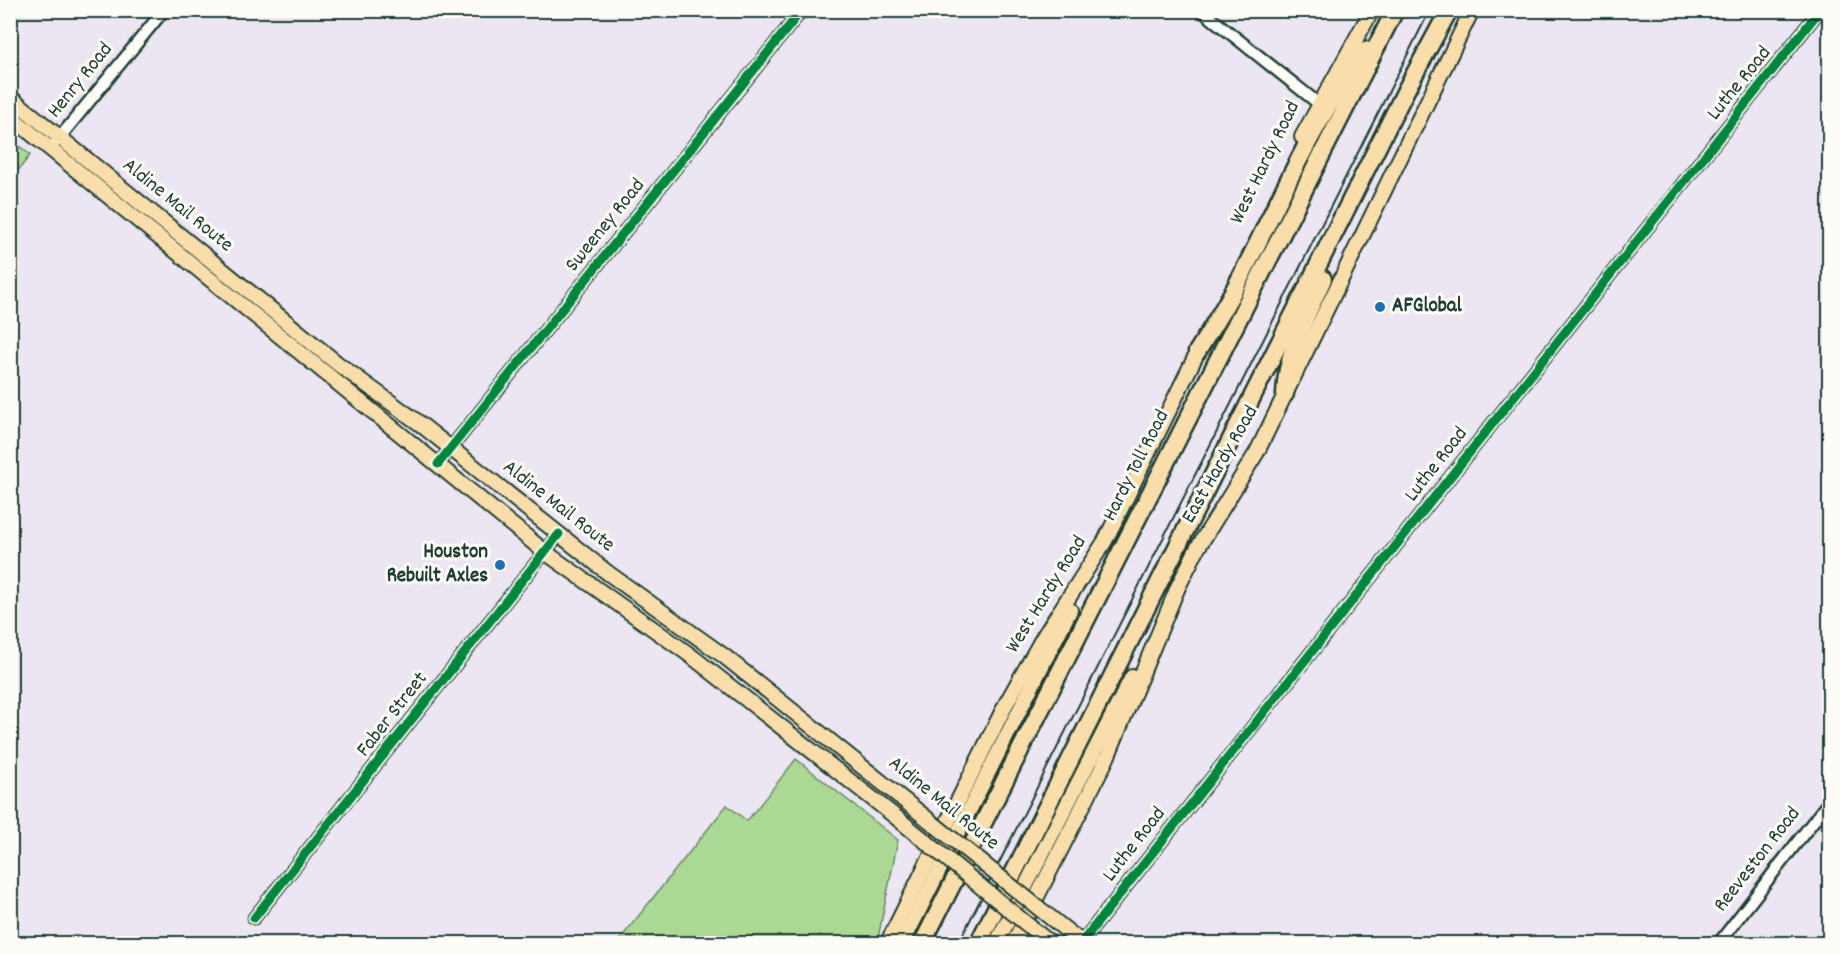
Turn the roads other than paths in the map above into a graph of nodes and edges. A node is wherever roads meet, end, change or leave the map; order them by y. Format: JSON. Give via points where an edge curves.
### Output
{"nodes":[{"id":1,"x":164,"y":10,"type":"edge"},
{"id":2,"x":802,"y":10,"type":"edge"},
{"id":3,"x":1201,"y":10,"type":"edge"},
{"id":4,"x":1372,"y":10,"type":"edge"},
{"id":5,"x":1449,"y":10,"type":"edge"},
{"id":6,"x":1457,"y":10,"type":"edge"},
{"id":7,"x":1472,"y":10,"type":"edge"},
{"id":8,"x":1820,"y":10,"type":"edge"},
{"id":9,"x":1395,"y":12,"type":"edge"},
{"id":10,"x":10,"y":97,"type":"edge"},
{"id":11,"x":1319,"y":104,"type":"junction"},
{"id":12,"x":10,"y":116,"type":"edge"},
{"id":13,"x":60,"y":138,"type":"junction"},
{"id":14,"x":50,"y":149,"type":"junction"},
{"id":15,"x":173,"y":240,"type":"junction"},
{"id":16,"x":296,"y":328,"type":"junction"},
{"id":17,"x":287,"y":341,"type":"junction"},
{"id":18,"x":1197,"y":352,"type":"junction"},
{"id":19,"x":1285,"y":394,"type":"junction"},
{"id":20,"x":404,"y":412,"type":"junction"},
{"id":21,"x":393,"y":428,"type":"junction"},
{"id":22,"x":449,"y":447,"type":"junction"},
{"id":23,"x":438,"y":465,"type":"junction"},
{"id":24,"x":559,"y":534,"type":"junction"},
{"id":25,"x":1105,"y":541,"type":"junction"},
{"id":26,"x":545,"y":552,"type":"junction"},
{"id":27,"x":1178,"y":587,"type":"junction"},
{"id":28,"x":668,"y":615,"type":"junction"},
{"id":29,"x":657,"y":633,"type":"junction"},
{"id":30,"x":803,"y":718,"type":"junction"},
{"id":31,"x":793,"y":737,"type":"junction"},
{"id":32,"x":1830,"y":800,"type":"edge"},
{"id":33,"x":952,"y":839,"type":"junction"},
{"id":34,"x":944,"y":857,"type":"junction"},
{"id":35,"x":1020,"y":894,"type":"junction"},
{"id":36,"x":1011,"y":911,"type":"junction"},
{"id":37,"x":254,"y":918,"type":"dead end"},
{"id":38,"x":902,"y":943,"type":"edge"},
{"id":39,"x":1083,"y":943,"type":"edge"},
{"id":40,"x":887,"y":944,"type":"edge"},
{"id":41,"x":922,"y":944,"type":"edge"},
{"id":42,"x":978,"y":944,"type":"edge"},
{"id":43,"x":996,"y":944,"type":"edge"},
{"id":44,"x":1013,"y":944,"type":"edge"},
{"id":45,"x":1051,"y":944,"type":"edge"},
{"id":46,"x":1718,"y":944,"type":"edge"}],
"edges":[{"from":1,"to":13,"type":"street","name":"Henry Road"},
{"from":2,"to":22,"type":"street","name":"Sweeney Road"},
{"from":3,"to":11,"type":"street"},
{"from":4,"to":11,"type":"main road","name":"West Hardy Road"},
{"from":5,"to":42,"type":"highway"},
{"from":6,"to":19,"type":"highway","via":[[1325,275],[1299,335],[1285,377]]},
{"from":7,"to":19,"type":"main road","name":"East Hardy Road"},
{"from":8,"to":39,"type":"street","name":"Luthe Road"},
{"from":9,"to":18,"type":"highway","via":[[1350,71]]},
{"from":9,"to":41,"type":"highway","name":"Hardy Toll Road"},
{"from":10,"to":13,"type":"main road","name":"Aldine Mail Route"},
{"from":11,"to":18,"type":"main road","name":"West Hardy Road"},
{"from":12,"to":14,"type":"main road","name":"Aldine Mail Route"},
{"from":13,"to":14,"type":"street","name":"Henry Road"},
{"from":13,"to":15,"type":"main road","name":"Aldine Mail Route"},
{"from":14,"to":15,"type":"main road","name":"Aldine Mail Route"},
{"from":15,"to":16,"type":"main road","name":"Aldine Mail Route"},
{"from":15,"to":17,"type":"main road","name":"Aldine Mail Route"},
{"from":16,"to":17,"type":"main road"},
{"from":16,"to":20,"type":"main road","name":"Aldine Mail Route"},
{"from":17,"to":21,"type":"main road","name":"Aldine Mail Route"},
{"from":18,"to":25,"type":"main road","name":"West Hardy Road"},
{"from":19,"to":27,"type":"main road","name":"East Hardy Road","via":[[1257,452]]},
{"from":20,"to":21,"type":"main road"},
{"from":20,"to":22,"type":"main road","name":"Aldine Mail Route"},
{"from":21,"to":23,"type":"main road","name":"Aldine Mail Route"},
{"from":22,"to":23,"type":"street","name":"Sweeney Road"},
{"from":22,"to":24,"type":"main road","name":"Aldine Mail Route"},
{"from":23,"to":26,"type":"main road","name":"Aldine Mail Route"},
{"from":24,"to":26,"type":"street","name":"Faber Street"},
{"from":24,"to":28,"type":"main road","name":"Aldine Mail Route"},
{"from":25,"to":33,"type":"main road"},
{"from":25,"to":40,"type":"main road","name":"West Hardy Road","via":[[1006,704]]},
{"from":26,"to":29,"type":"main road","name":"Aldine Mail Route"},
{"from":26,"to":37,"type":"street","name":"Faber Street"},
{"from":27,"to":35,"type":"main road"},
{"from":27,"to":44,"type":"main road","name":"East Hardy Road","via":[[1106,760]]},
{"from":28,"to":29,"type":"main road"},
{"from":28,"to":30,"type":"main road","name":"Aldine Mail Route"},
{"from":29,"to":31,"type":"main road","name":"Aldine Mail Route"},
{"from":30,"to":31,"type":"main road"},
{"from":30,"to":33,"type":"main road","name":"Aldine Mail Route","bridge":true},
{"from":31,"to":34,"type":"main road","name":"Aldine Mail Route","bridge":true},
{"from":32,"to":46,"type":"street","name":"Reeveston Road"},
{"from":33,"to":34,"type":"main road"},
{"from":33,"to":35,"type":"main road","name":"Aldine Mail Route","bridge":true},
{"from":34,"to":36,"type":"main road","name":"Aldine Mail Route","bridge":true},
{"from":34,"to":38,"type":"main road"},
{"from":35,"to":36,"type":"main road"},
{"from":35,"to":39,"type":"main road","name":"Aldine Mail Route","bridge":true},
{"from":36,"to":43,"type":"main road"},
{"from":36,"to":45,"type":"main road","name":"Aldine Mail Route","bridge":true}]}
